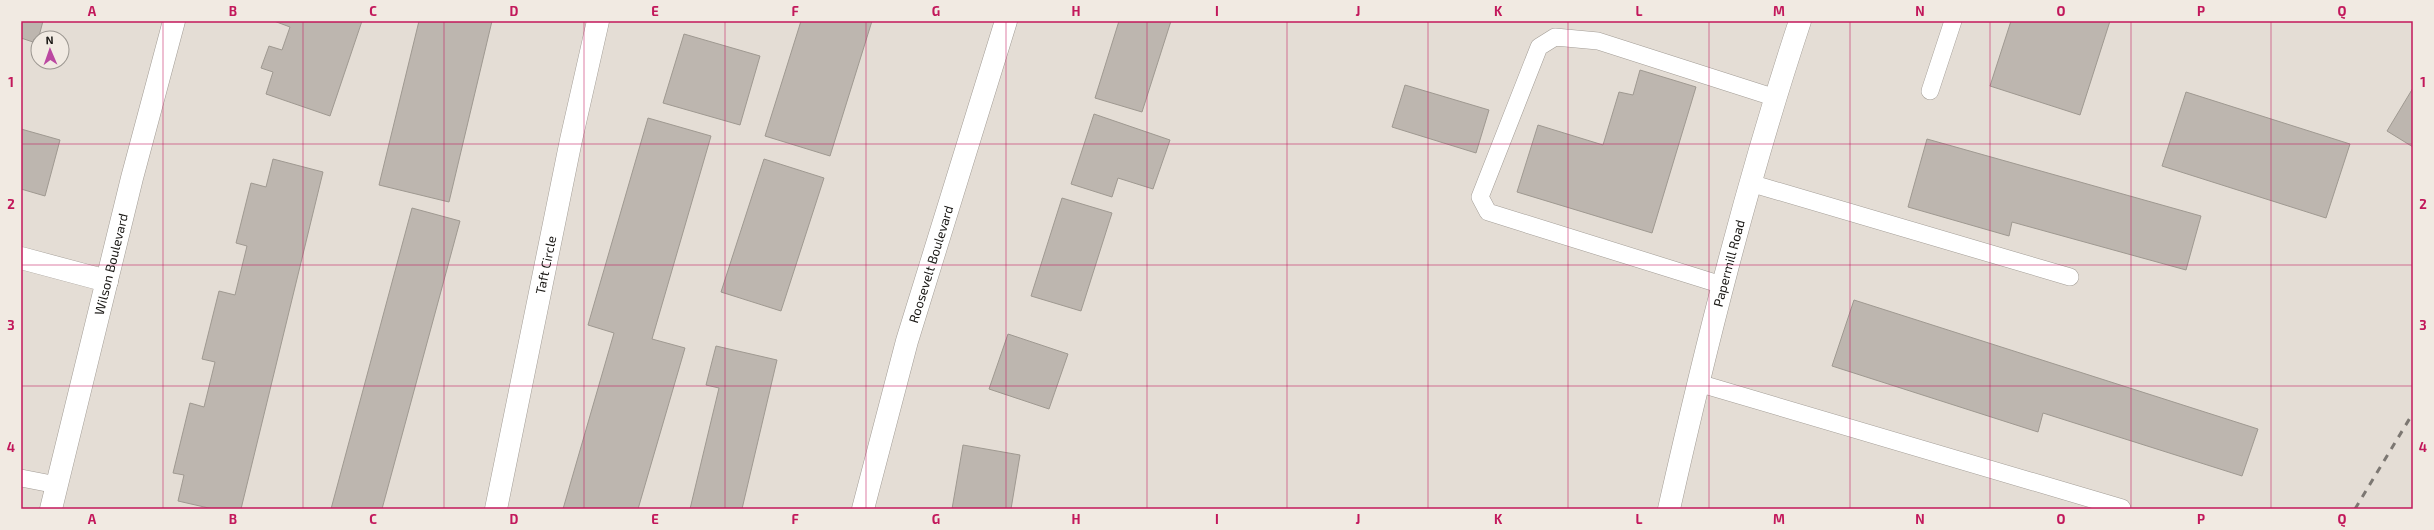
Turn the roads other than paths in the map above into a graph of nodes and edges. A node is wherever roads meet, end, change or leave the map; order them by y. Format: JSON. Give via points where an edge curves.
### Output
{"nodes":[{"id":1,"x":174,"y":21,"type":"edge"},
{"id":2,"x":598,"y":21,"type":"edge"},
{"id":3,"x":1006,"y":21,"type":"edge"},
{"id":4,"x":1800,"y":21,"type":"edge"},
{"id":5,"x":1953,"y":21,"type":"edge"},
{"id":6,"x":1930,"y":91,"type":"dead end"},
{"id":7,"x":1776,"y":98,"type":"junction"},
{"id":8,"x":1750,"y":183,"type":"junction"},
{"id":9,"x":21,"y":258,"type":"edge"},
{"id":10,"x":2070,"y":277,"type":"dead end"},
{"id":11,"x":107,"y":281,"type":"junction"},
{"id":12,"x":1722,"y":285,"type":"junction"},
{"id":13,"x":1698,"y":384,"type":"junction"},
{"id":14,"x":21,"y":478,"type":"edge"},
{"id":15,"x":57,"y":485,"type":"junction"},
{"id":16,"x":2122,"y":508,"type":"dead end"},
{"id":17,"x":51,"y":509,"type":"edge"},
{"id":18,"x":496,"y":509,"type":"edge"},
{"id":19,"x":863,"y":509,"type":"edge"},
{"id":20,"x":1669,"y":509,"type":"edge"}],
"edges":[{"from":1,"to":11,"type":"street","name":"Wilson Boulevard"},
{"from":2,"to":18,"type":"street","name":"Taft Circle","via":[[571,140]]},
{"from":3,"to":19,"type":"street","name":"Roosevelt Boulevard","via":[[907,341]]},
{"from":4,"to":7,"type":"street","name":"Papermill Road"},
{"from":5,"to":6,"type":"lane"},
{"from":7,"to":8,"type":"street","name":"Papermill Road"},
{"from":7,"to":12,"type":"lane","via":[[1598,41],[1555,37],[1539,46],[1480,196],[1488,212]]},
{"from":8,"to":10,"type":"lane"},
{"from":8,"to":12,"type":"street","name":"Papermill Road"},
{"from":9,"to":11,"type":"street"},
{"from":11,"to":15,"type":"street","name":"Wilson Boulevard"},
{"from":12,"to":13,"type":"street","name":"Papermill Road"},
{"from":13,"to":16,"type":"lane"},
{"from":13,"to":20,"type":"street","name":"Papermill Road"},
{"from":14,"to":15,"type":"lane"},
{"from":15,"to":17,"type":"street","name":"Wilson Boulevard"}]}
